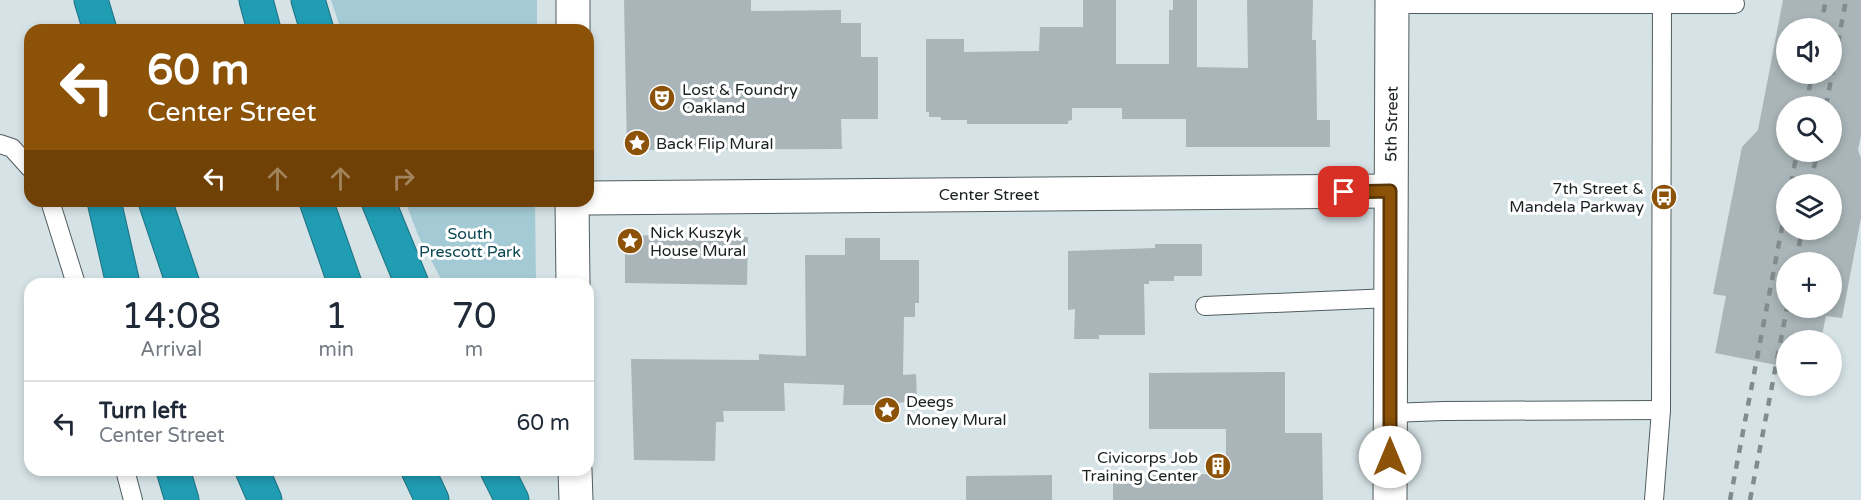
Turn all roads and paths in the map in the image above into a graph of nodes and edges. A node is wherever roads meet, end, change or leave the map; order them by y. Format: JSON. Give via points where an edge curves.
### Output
{"nodes":[{"id":1,"x":256,"y":0,"type":"edge"},
{"id":2,"x":308,"y":0,"type":"edge"},
{"id":3,"x":573,"y":0,"type":"edge"},
{"id":4,"x":1392,"y":2,"type":"edge"},
{"id":5,"x":1662,"y":3,"type":"edge"},
{"id":6,"x":1735,"y":4,"type":"dead end"},
{"id":7,"x":262,"y":24,"type":"edge"},
{"id":8,"x":315,"y":24,"type":"edge"},
{"id":9,"x":573,"y":24,"type":"edge"},
{"id":10,"x":0,"y":144,"type":"edge"},
{"id":11,"x":24,"y":161,"type":"edge"},
{"id":12,"x":1390,"y":191,"type":"junction"},
{"id":13,"x":594,"y":198,"type":"edge"},
{"id":14,"x":52,"y":207,"type":"edge"},
{"id":15,"x":105,"y":207,"type":"edge"},
{"id":16,"x":157,"y":207,"type":"edge"},
{"id":17,"x":318,"y":207,"type":"edge"},
{"id":18,"x":380,"y":207,"type":"edge"},
{"id":19,"x":572,"y":207,"type":"edge"},
{"id":20,"x":74,"y":278,"type":"edge"},
{"id":21,"x":122,"y":278,"type":"edge"},
{"id":22,"x":181,"y":278,"type":"edge"},
{"id":23,"x":343,"y":278,"type":"edge"},
{"id":24,"x":410,"y":278,"type":"edge"},
{"id":25,"x":573,"y":278,"type":"edge"},
{"id":26,"x":1390,"y":298,"type":"junction"},
{"id":27,"x":1205,"y":306,"type":"dead end"},
{"id":28,"x":1661,"y":410,"type":"junction"},
{"id":29,"x":1390,"y":413,"type":"junction"},
{"id":30,"x":127,"y":476,"type":"edge"},
{"id":31,"x":175,"y":476,"type":"edge"},
{"id":32,"x":255,"y":476,"type":"edge"},
{"id":33,"x":421,"y":476,"type":"edge"},
{"id":34,"x":500,"y":476,"type":"edge"},
{"id":35,"x":575,"y":476,"type":"edge"},
{"id":36,"x":133,"y":500,"type":"edge"},
{"id":37,"x":182,"y":500,"type":"edge"},
{"id":38,"x":265,"y":500,"type":"edge"},
{"id":39,"x":432,"y":500,"type":"edge"},
{"id":40,"x":512,"y":500,"type":"edge"},
{"id":41,"x":576,"y":500,"type":"edge"},
{"id":42,"x":1390,"y":500,"type":"edge"},
{"id":43,"x":1654,"y":500,"type":"edge"}],
"edges":[{"from":1,"to":7,"type":"highway"},
{"from":2,"to":8,"type":"highway"},
{"from":3,"to":9,"type":"street"},
{"from":4,"to":5,"type":"lane"},
{"from":4,"to":12,"type":"street","name":"5th Street"},
{"from":5,"to":6,"type":"lane"},
{"from":5,"to":28,"type":"lane"},
{"from":10,"to":11,"type":"lane","via":[[12,148]]},
{"from":12,"to":13,"type":"street","name":"Center Street"},
{"from":12,"to":26,"type":"street","name":"5th Street"},
{"from":14,"to":20,"type":"lane"},
{"from":15,"to":21,"type":"highway"},
{"from":16,"to":22,"type":"highway"},
{"from":17,"to":23,"type":"highway"},
{"from":18,"to":24,"type":"highway"},
{"from":19,"to":25,"type":"street"},
{"from":26,"to":27,"type":"lane"},
{"from":26,"to":29,"type":"street","name":"5th Street"},
{"from":28,"to":29,"type":"lane"},
{"from":28,"to":43,"type":"lane"},
{"from":29,"to":42,"type":"street","name":"5th Street"},
{"from":30,"to":36,"type":"lane"},
{"from":31,"to":37,"type":"highway"},
{"from":32,"to":38,"type":"highway"},
{"from":33,"to":39,"type":"highway"},
{"from":34,"to":40,"type":"highway"},
{"from":35,"to":41,"type":"street"}]}
